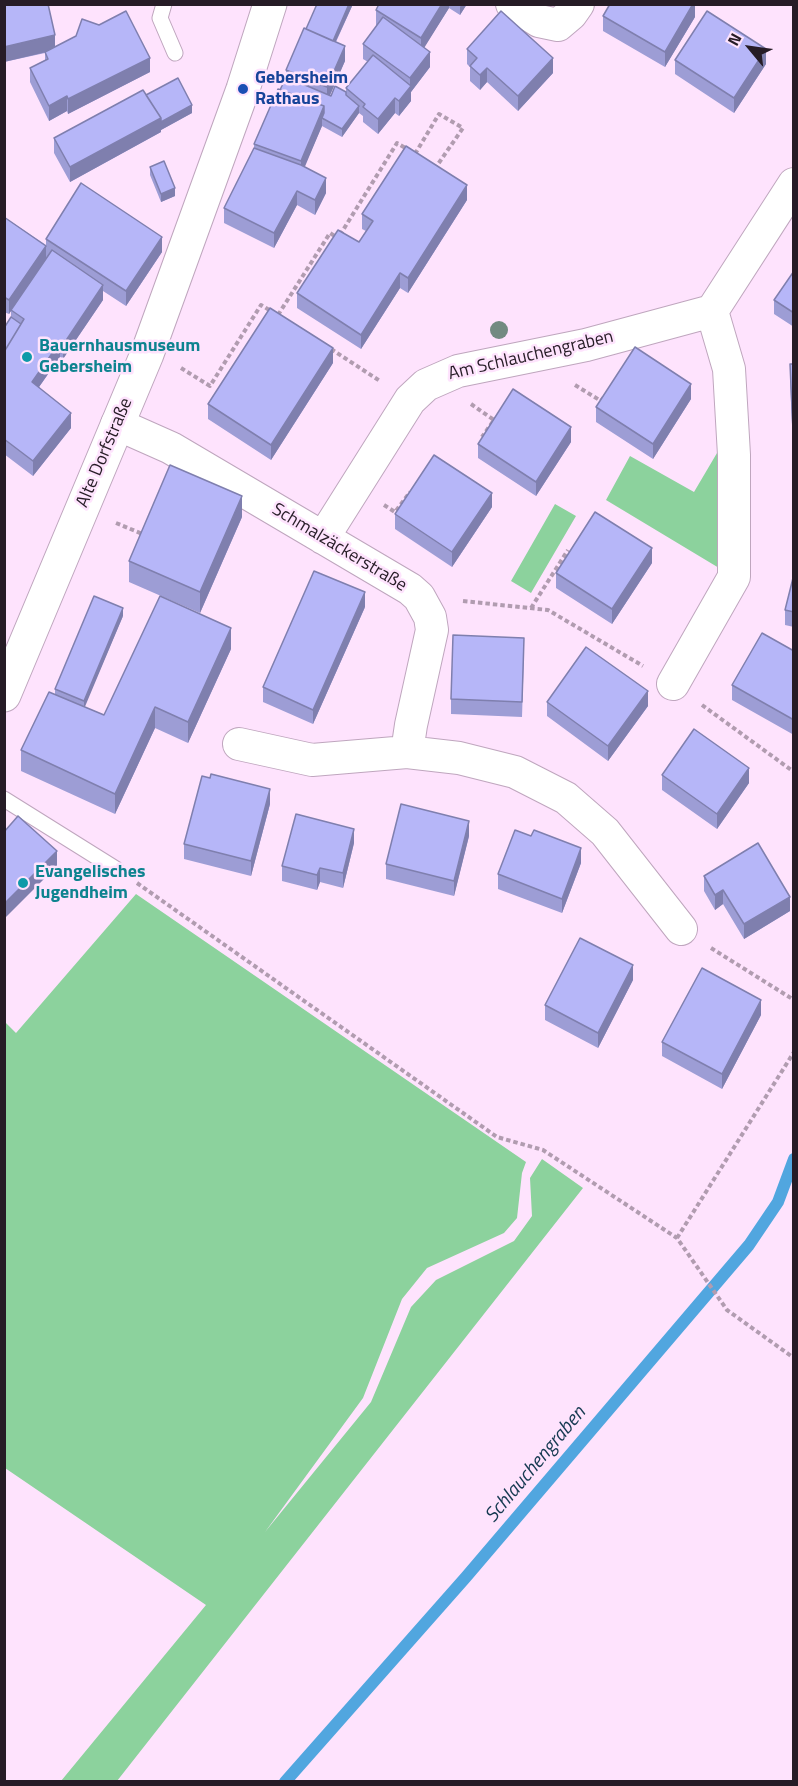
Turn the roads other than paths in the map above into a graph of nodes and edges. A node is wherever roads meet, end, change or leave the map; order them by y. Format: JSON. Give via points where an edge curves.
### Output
{"nodes":[{"id":1,"x":164,"y":4,"type":"edge"},
{"id":2,"x":270,"y":4,"type":"edge"},
{"id":3,"x":512,"y":4,"type":"edge"},
{"id":4,"x":578,"y":4,"type":"edge"},
{"id":5,"x":175,"y":53,"type":"dead end"},
{"id":6,"x":794,"y":184,"type":"edge"},
{"id":7,"x":712,"y":311,"type":"junction"},
{"id":8,"x":117,"y":424,"type":"junction"},
{"id":9,"x":323,"y":538,"type":"junction"},
{"id":10,"x":673,"y":684,"type":"road end"},
{"id":11,"x":4,"y":695,"type":"edge"},
{"id":12,"x":239,"y":744,"type":"dead end"},
{"id":13,"x":407,"y":752,"type":"junction"},
{"id":14,"x":4,"y":799,"type":"edge"},
{"id":15,"x":116,"y":869,"type":"road end"},
{"id":16,"x":681,"y":929,"type":"road end"}],
"edges":[{"from":1,"to":5,"type":"lane","via":[[160,18]]},
{"from":2,"to":8,"type":"street","name":"Alte Dorfstraße","via":[[151,343]]},
{"from":3,"to":4,"type":"street","via":[[539,21],[558,25]]},
{"from":6,"to":7,"type":"street"},
{"from":7,"to":9,"type":"street","name":"Am Schlauchengraben","via":[[586,345],[458,371],[426,385],[410,400]]},
{"from":7,"to":10,"type":"street","via":[[729,369],[734,577]]},
{"from":8,"to":9,"type":"street","name":"Schmalzäckerstraße","via":[[171,448]]},
{"from":8,"to":11,"type":"street","name":"Alte Dorfstraße"},
{"from":9,"to":13,"type":"street","name":"Schmalzäckerstraße","via":[[410,589],[427,608],[432,630]]},
{"from":12,"to":13,"type":"street","via":[[312,760]]},
{"from":13,"to":16,"type":"street","via":[[459,758],[516,772],[566,798],[605,832]]},
{"from":14,"to":15,"type":"lane"}]}
